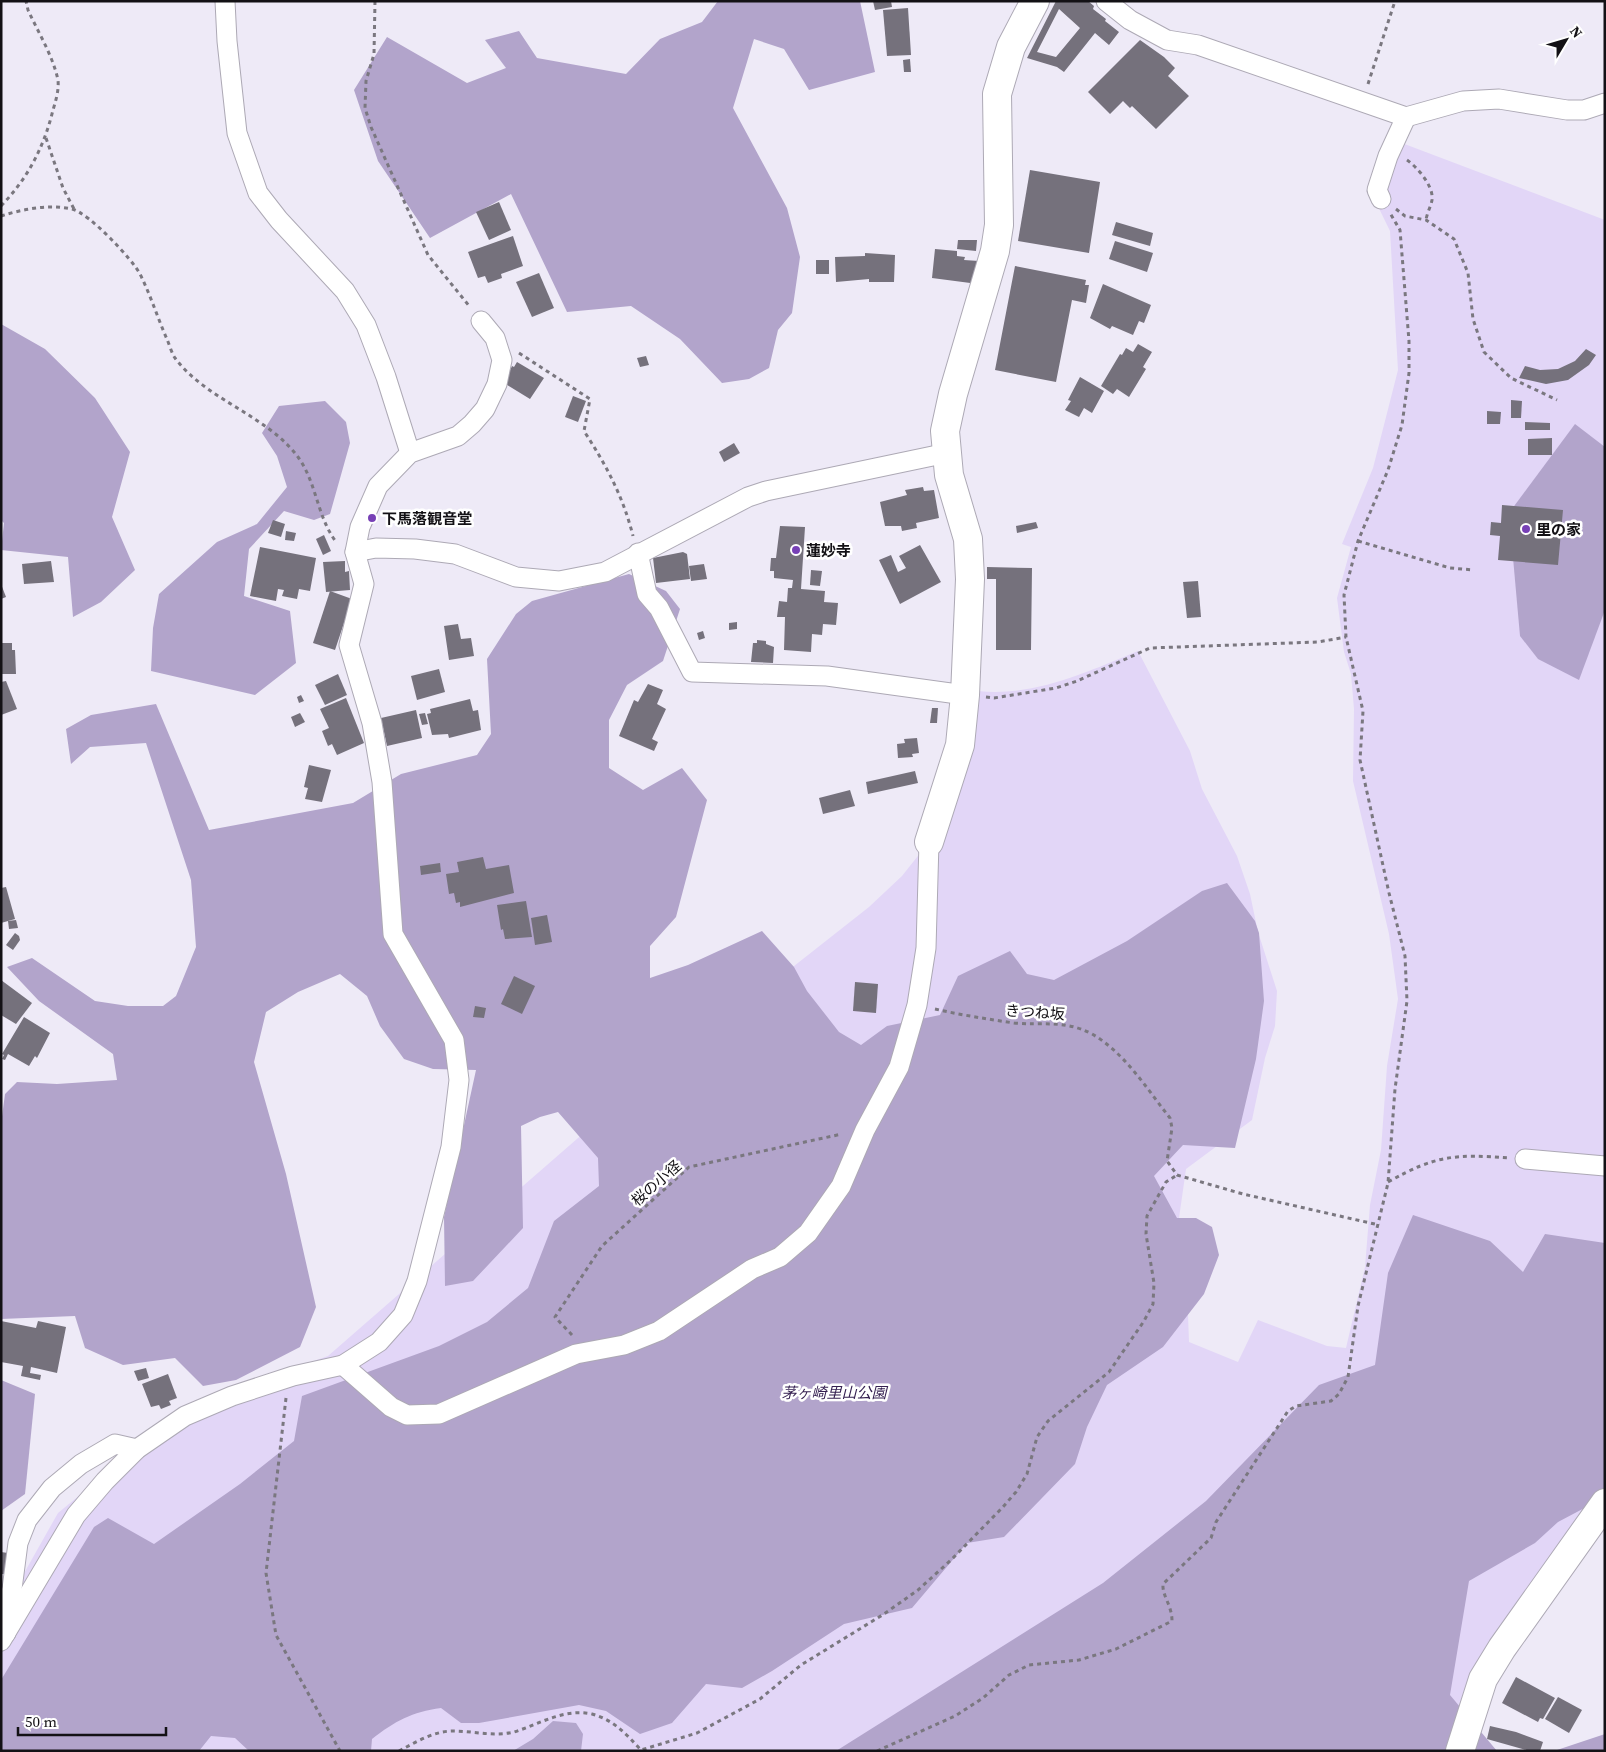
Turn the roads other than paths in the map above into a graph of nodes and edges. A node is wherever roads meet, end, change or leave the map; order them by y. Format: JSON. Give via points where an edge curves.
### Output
{"nodes":[{"id":1,"x":225,"y":1,"type":"edge"},
{"id":2,"x":1035,"y":1,"type":"edge"},
{"id":3,"x":1106,"y":1,"type":"edge"},
{"id":4,"x":1605,"y":103,"type":"edge"},
{"id":5,"x":1406,"y":117,"type":"junction"},
{"id":6,"x":1381,"y":199,"type":"road end"},
{"id":7,"x":481,"y":321,"type":"road end"},
{"id":8,"x":410,"y":453,"type":"junction"},
{"id":9,"x":947,"y":453,"type":"junction"},
{"id":10,"x":355,"y":552,"type":"junction"},
{"id":11,"x":638,"y":553,"type":"junction"},
{"id":12,"x":965,"y":695,"type":"junction"},
{"id":13,"x":929,"y":842,"type":"joint"},
{"id":14,"x":1525,"y":1159,"type":"road end"},
{"id":15,"x":1605,"y":1166,"type":"edge"},
{"id":16,"x":343,"y":1366,"type":"junction"},
{"id":17,"x":137,"y":1449,"type":"junction"},
{"id":18,"x":1605,"y":1504,"type":"edge"},
{"id":19,"x":4,"y":1637,"type":"edge"},
{"id":20,"x":1460,"y":1751,"type":"edge"}],
"edges":[{"from":1,"to":8,"type":"street","via":[[237,133],[258,193],[345,291],[366,325]]},
{"from":2,"to":9,"type":"street","via":[[1011,47],[997,94],[998,225],[995,251],[953,394],[946,431]]},
{"from":3,"to":5,"type":"street","via":[[1130,20],[1168,40],[1198,46]]},
{"from":4,"to":5,"type":"street","via":[[1584,110],[1567,110],[1499,99],[1463,101]]},
{"from":5,"to":6,"type":"street","via":[[1377,190]]},
{"from":7,"to":8,"type":"street","via":[[495,338],[502,360],[497,384],[485,409],[458,436]]},
{"from":8,"to":10,"type":"street","via":[[378,486],[360,526]]},
{"from":9,"to":11,"type":"street","via":[[766,491]]},
{"from":9,"to":12,"type":"street","via":[[949,475],[968,539],[970,579]]},
{"from":10,"to":11,"type":"street","via":[[376,548],[455,554],[516,577],[559,581],[605,572]]},
{"from":10,"to":16,"type":"street","via":[[364,584],[349,645],[372,724],[382,782],[393,934],[454,1040],[459,1080],[451,1147],[417,1281],[403,1315],[379,1342]]},
{"from":11,"to":12,"type":"street","via":[[647,594],[659,608],[692,672],[827,676]]},
{"from":12,"to":13,"type":"street","via":[[960,745]]},
{"from":13,"to":16,"type":"street","via":[[926,948],[917,1005],[899,1067],[865,1130],[841,1186],[808,1232],[780,1257],[752,1269],[659,1331],[624,1345],[589,1351],[438,1414],[407,1415],[391,1407]]},
{"from":14,"to":15,"type":"street"},
{"from":16,"to":17,"type":"street","via":[[293,1376],[232,1396],[186,1416]]},
{"from":17,"to":19,"type":"street","via":[[76,1515]]},
{"from":17,"to":19,"type":"street","via":[[115,1444],[80,1464],[52,1488],[27,1520],[18,1543],[12,1590],[5,1611]]},
{"from":18,"to":20,"type":"street","via":[[1483,1679]]}]}
